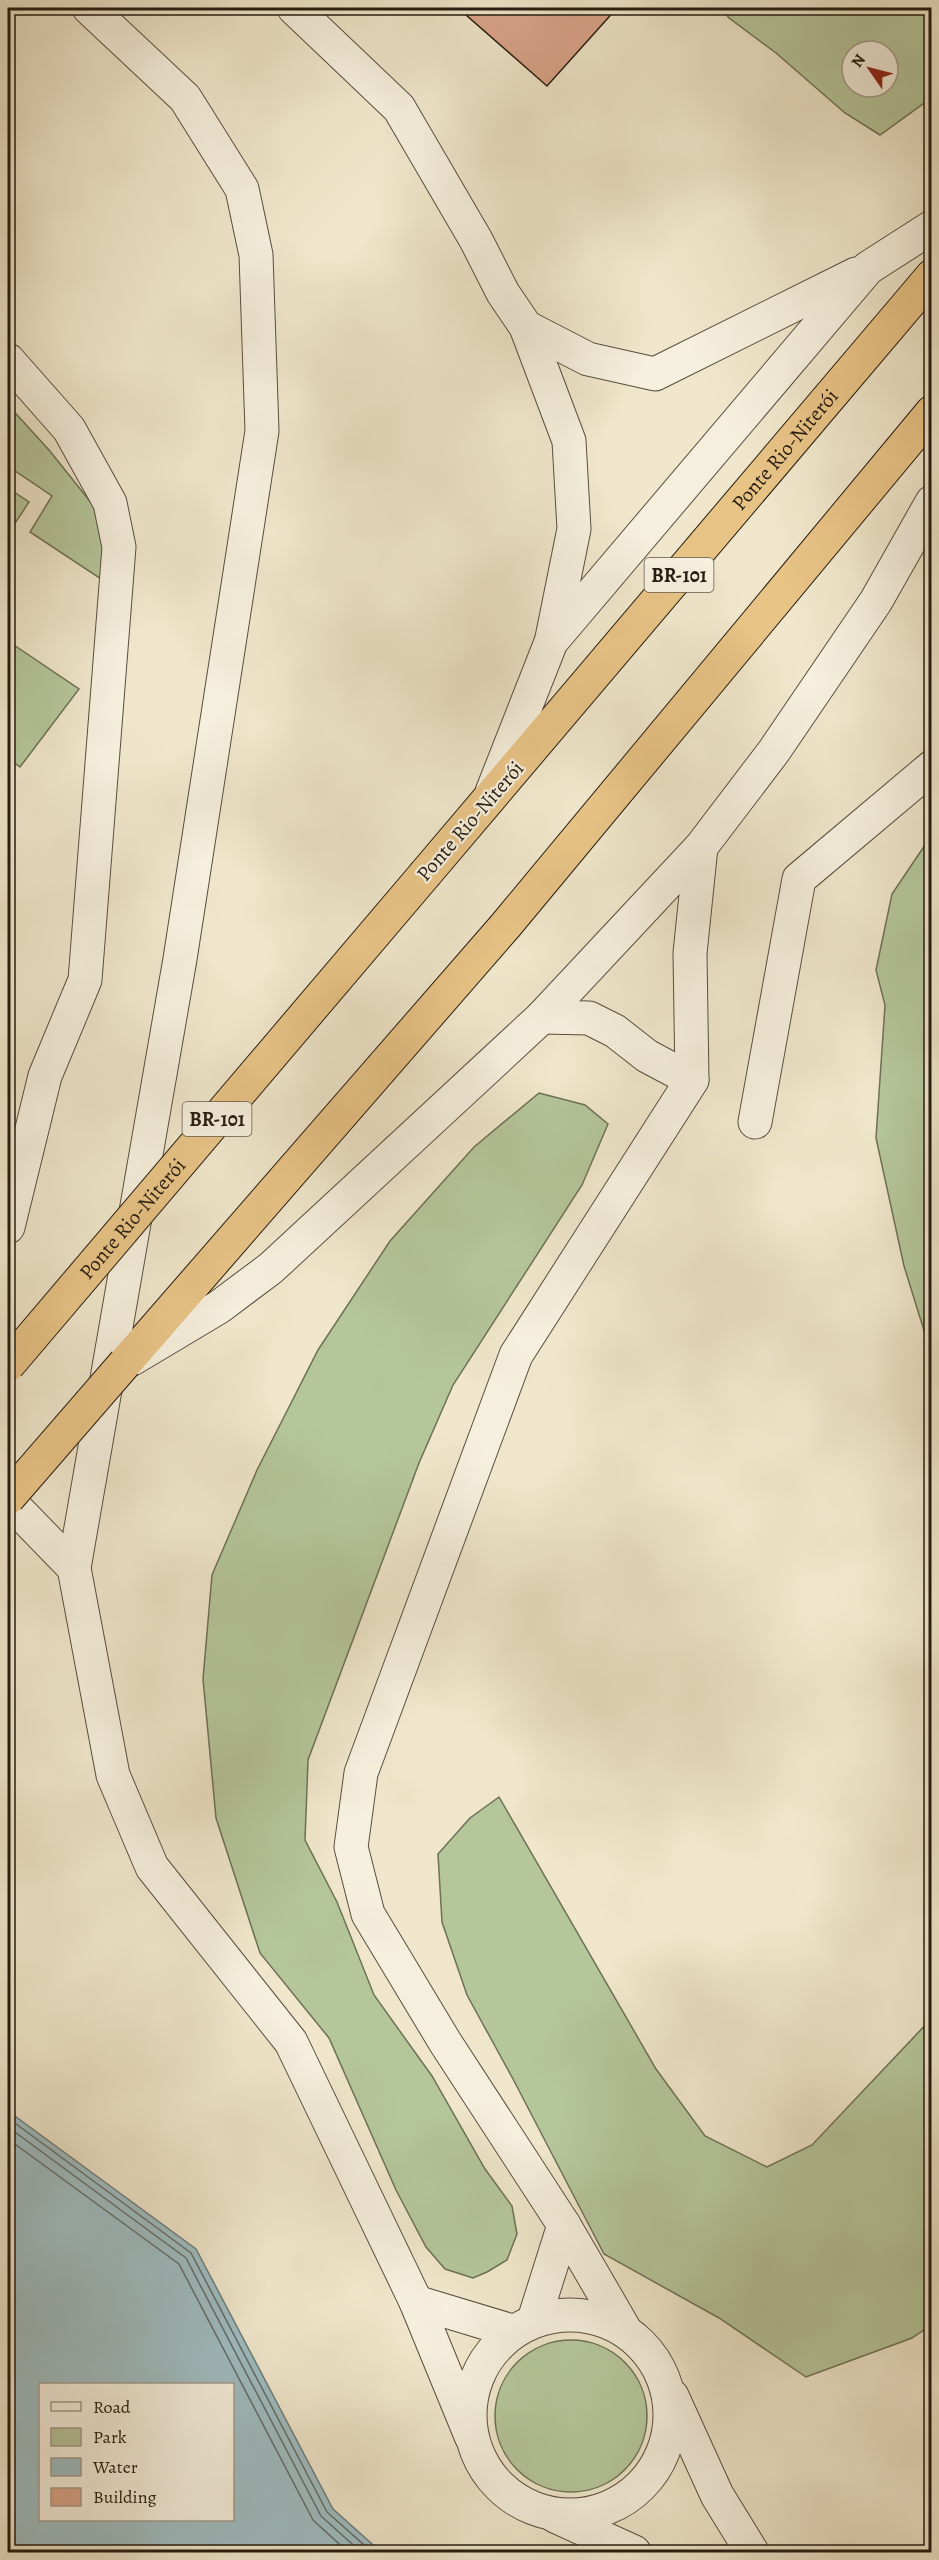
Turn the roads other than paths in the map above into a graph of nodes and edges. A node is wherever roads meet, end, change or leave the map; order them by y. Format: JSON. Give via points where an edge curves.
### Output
{"nodes":[{"id":1,"x":89,"y":8,"type":"edge"},
{"id":2,"x":294,"y":8,"type":"edge"},
{"id":3,"x":932,"y":227,"type":"edge"},
{"id":4,"x":868,"y":267,"type":"junction"},
{"id":5,"x":932,"y":276,"type":"edge"},
{"id":6,"x":526,"y":327,"type":"junction"},
{"id":7,"x":8,"y":360,"type":"edge"},
{"id":8,"x":932,"y":412,"type":"edge"},
{"id":9,"x":932,"y":502,"type":"edge"},
{"id":10,"x":551,"y":642,"type":"junction"},
{"id":11,"x":932,"y":767,"type":"edge"},
{"id":12,"x":489,"y":800,"type":"junction"},
{"id":13,"x":701,"y":847,"type":"junction"},
{"id":14,"x":542,"y":1017,"type":"junction"},
{"id":15,"x":45,"y":1076,"type":"junction"},
{"id":16,"x":692,"y":1080,"type":"junction"},
{"id":17,"x":755,"y":1122,"type":"dead end"},
{"id":18,"x":8,"y":1126,"type":"edge"},
{"id":19,"x":8,"y":1227,"type":"edge"},
{"id":20,"x":125,"y":1363,"type":"junction"},
{"id":21,"x":8,"y":1365,"type":"edge"},
{"id":22,"x":8,"y":1499,"type":"edge"},
{"id":23,"x":74,"y":1568,"type":"junction"},
{"id":24,"x":564,"y":2225,"type":"junction"},
{"id":25,"x":416,"y":2302,"type":"junction"},
{"id":26,"x":523,"y":2326,"type":"junction"},
{"id":27,"x":625,"y":2330,"type":"junction"},
{"id":28,"x":664,"y":2379,"type":"junction"},
{"id":29,"x":471,"y":2436,"type":"junction"},
{"id":30,"x":551,"y":2514,"type":"junction"},
{"id":31,"x":634,"y":2553,"type":"edge"},
{"id":32,"x":752,"y":2553,"type":"edge"}],
"edges":[{"from":1,"to":23,"type":"lane","via":[[185,98],[242,189],[256,255],[262,431],[180,959]]},
{"from":2,"to":6,"type":"lane","via":[[399,108]]},
{"from":3,"to":4,"type":"lane"},
{"from":4,"to":6,"type":"lane","via":[[655,374],[588,359]]},
{"from":4,"to":10,"type":"lane"},
{"from":5,"to":12,"type":"highway","name":"Ponte Rio-Niterói","number":"BR-101"},
{"from":6,"to":10,"type":"lane","via":[[568,441],[574,529]]},
{"from":7,"to":15,"type":"lane","via":[[69,429],[110,503],[119,547],[85,980]]},
{"from":8,"to":20,"type":"highway","via":[[506,925]]},
{"from":9,"to":13,"type":"lane","via":[[870,610],[774,751]]},
{"from":10,"to":12,"type":"lane"},
{"from":11,"to":17,"type":"lane","via":[[799,879]]},
{"from":12,"to":21,"type":"highway","name":"Ponte Rio-Niterói","number":"BR-101","bridge":true},
{"from":13,"to":14,"type":"lane"},
{"from":13,"to":16,"type":"lane","via":[[690,953]]},
{"from":14,"to":16,"type":"lane","via":[[590,1018]]},
{"from":14,"to":20,"type":"lane","via":[[271,1268],[219,1307]]},
{"from":15,"to":18,"type":"lane"},
{"from":15,"to":19,"type":"lane"},
{"from":16,"to":24,"type":"lane","via":[[516,1355],[361,1773],[351,1848],[368,1914],[445,2042]]},
{"from":20,"to":22,"type":"highway","bridge":true},
{"from":22,"to":23,"type":"lane"},
{"from":23,"to":25,"type":"lane","via":[[113,1775],[152,1867],[291,2042]]},
{"from":24,"to":26,"type":"lane"},
{"from":24,"to":27,"type":"lane"},
{"from":25,"to":26,"type":"lane"},
{"from":25,"to":29,"type":"lane"},
{"from":26,"to":27,"type":"lane","via":[[565,2313],[597,2317]]},
{"from":26,"to":29,"type":"lane","via":[[491,2352],[476,2378],[469,2407]]},
{"from":27,"to":28,"type":"lane","via":[[649,2351]]},
{"from":28,"to":30,"type":"lane","via":[[670,2409],[668,2439],[656,2467],[636,2490],[611,2507],[581,2515]]},
{"from":28,"to":32,"type":"lane","via":[[717,2495]]},
{"from":29,"to":30,"type":"lane","via":[[481,2464],[499,2487],[523,2504]]},
{"from":30,"to":31,"type":"lane"}]}
